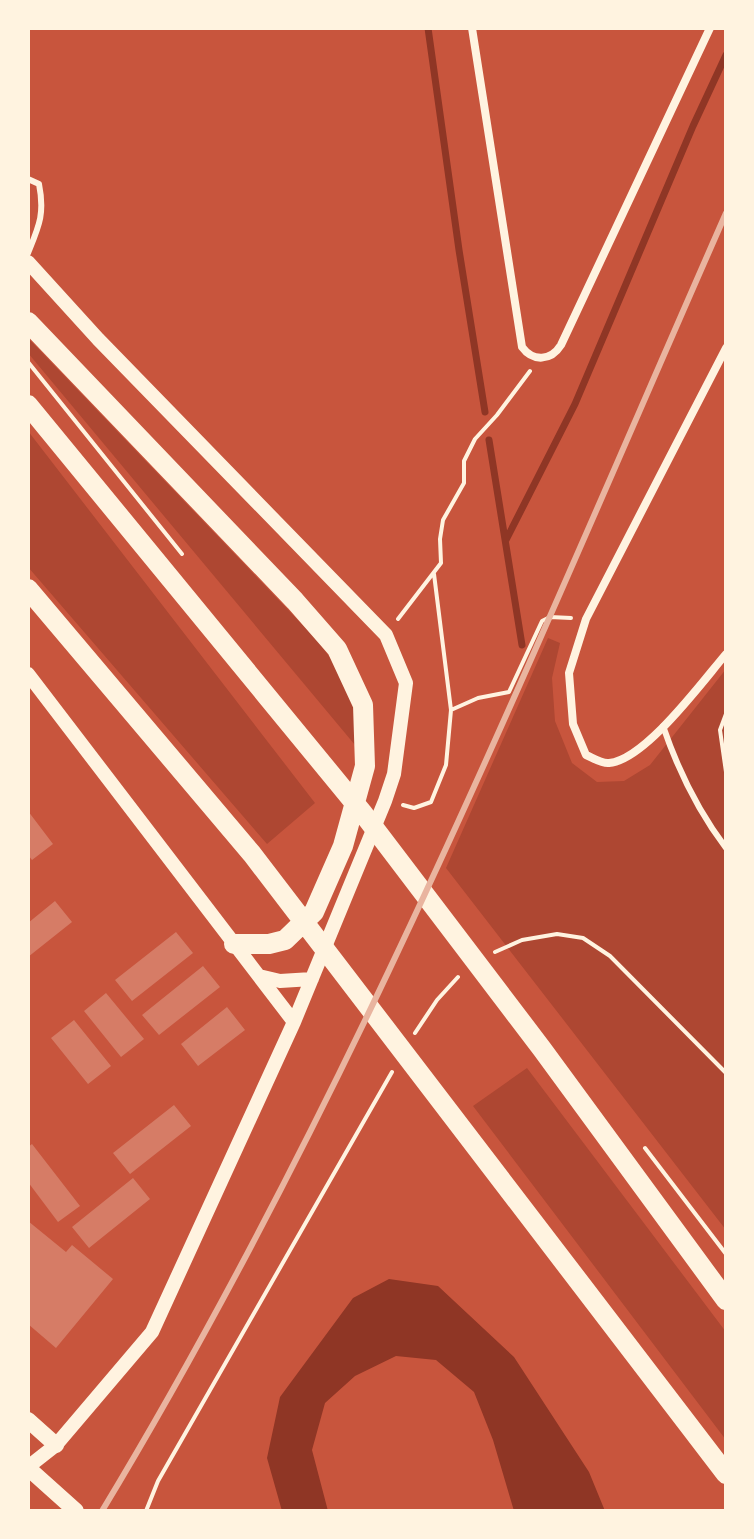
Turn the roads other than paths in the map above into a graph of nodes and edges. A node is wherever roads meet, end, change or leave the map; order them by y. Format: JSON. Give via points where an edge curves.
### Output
{"nodes":[{"id":1,"x":472,"y":28,"type":"edge"},
{"id":2,"x":710,"y":28,"type":"edge"},
{"id":3,"x":28,"y":179,"type":"edge"},
{"id":4,"x":28,"y":253,"type":"edge"},
{"id":5,"x":28,"y":262,"type":"edge"},
{"id":6,"x":28,"y":322,"type":"edge"},
{"id":7,"x":726,"y":348,"type":"edge"},
{"id":8,"x":28,"y":405,"type":"edge"},
{"id":9,"x":28,"y":589,"type":"edge"},
{"id":10,"x":726,"y":654,"type":"edge"},
{"id":11,"x":28,"y":674,"type":"edge"},
{"id":12,"x":663,"y":726,"type":"junction"},
{"id":13,"x":726,"y":848,"type":"edge"},
{"id":14,"x":234,"y":944,"type":"junction"},
{"id":15,"x":259,"y":976,"type":"junction"},
{"id":16,"x":312,"y":979,"type":"junction"},
{"id":17,"x":294,"y":1022,"type":"junction"},
{"id":18,"x":726,"y":1300,"type":"edge"},
{"id":19,"x":28,"y":1420,"type":"edge"},
{"id":20,"x":56,"y":1445,"type":"junction"},
{"id":21,"x":28,"y":1468,"type":"edge"},
{"id":22,"x":726,"y":1474,"type":"edge"},
{"id":23,"x":76,"y":1511,"type":"edge"}],
"edges":[{"from":1,"to":2,"type":"street","via":[[522,347],[539,359],[556,353],[561,345]]},
{"from":3,"to":4,"type":"lane","via":[[39,184],[43,205]]},
{"from":5,"to":16,"type":"street","via":[[386,635],[406,683],[394,774]]},
{"from":6,"to":14,"type":"highway","via":[[337,649],[363,705],[365,766],[343,846],[314,912],[285,940]]},
{"from":7,"to":12,"type":"street","via":[[586,619],[569,673],[573,724],[586,755],[606,764],[631,757]]},
{"from":8,"to":18,"type":"highway","via":[[362,812]]},
{"from":9,"to":22,"type":"highway","via":[[252,854]]},
{"from":10,"to":12,"type":"street"},
{"from":11,"to":14,"type":"street"},
{"from":12,"to":13,"type":"lane","via":[[677,767]]},
{"from":14,"to":15,"type":"street"},
{"from":15,"to":16,"type":"street"},
{"from":15,"to":17,"type":"street"},
{"from":16,"to":17,"type":"street"},
{"from":17,"to":20,"type":"street","via":[[152,1332]]},
{"from":19,"to":20,"type":"main road"},
{"from":20,"to":21,"type":"street"},
{"from":21,"to":23,"type":"main road"}]}
